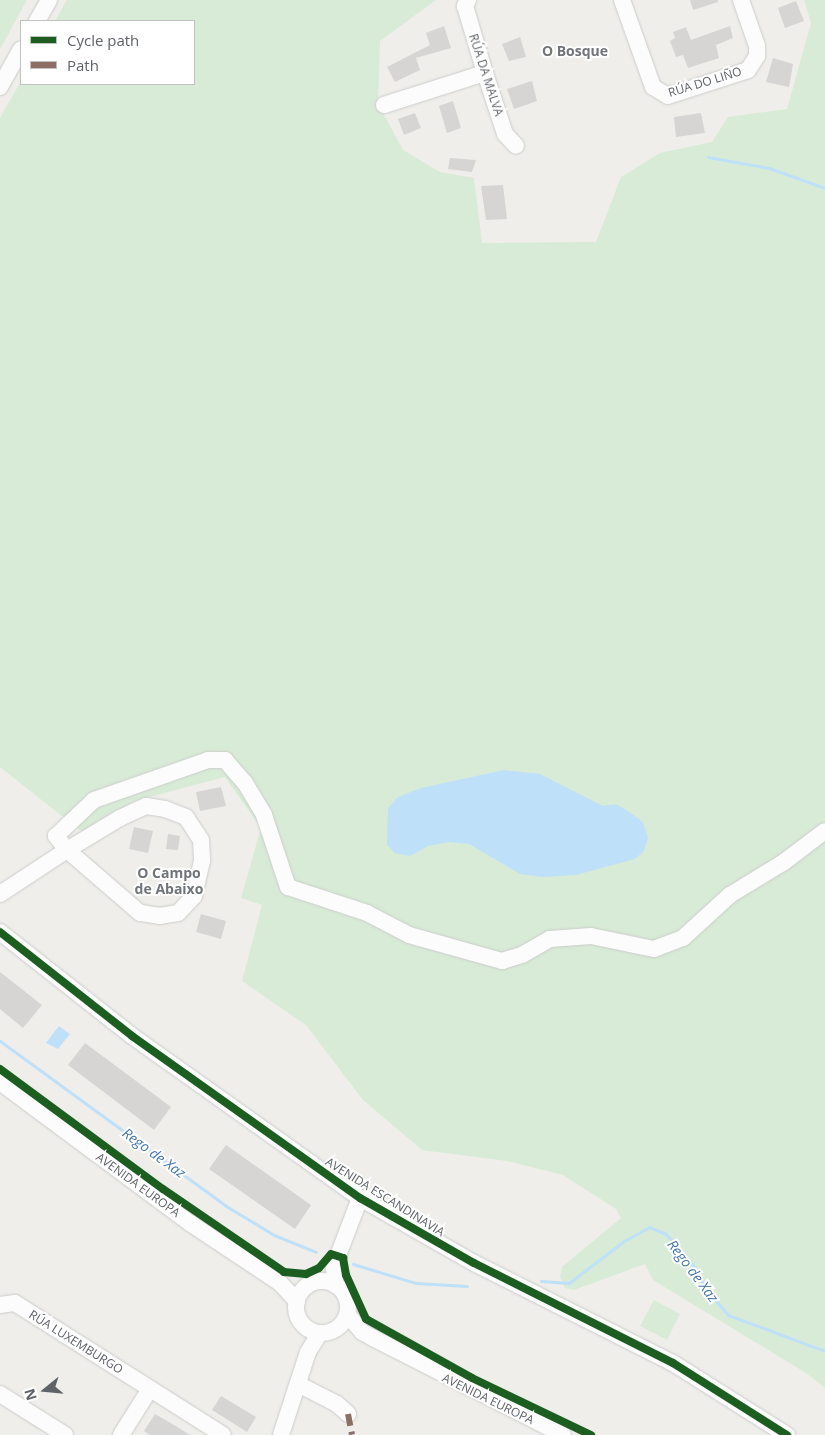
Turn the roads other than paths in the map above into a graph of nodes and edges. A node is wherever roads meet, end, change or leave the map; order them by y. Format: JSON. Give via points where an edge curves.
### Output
{"nodes":[{"id":1,"x":49,"y":0,"type":"edge"},
{"id":2,"x":468,"y":0,"type":"edge"},
{"id":3,"x":622,"y":0,"type":"edge"},
{"id":4,"x":741,"y":0,"type":"edge"},
{"id":5,"x":38,"y":20,"type":"edge"},
{"id":6,"x":20,"y":51,"type":"edge"},
{"id":7,"x":485,"y":73,"type":"junction"},
{"id":8,"x":0,"y":87,"type":"edge"},
{"id":9,"x":384,"y":105,"type":"dead end"},
{"id":10,"x":516,"y":146,"type":"dead end"},
{"id":11,"x":825,"y":831,"type":"edge"},
{"id":12,"x":67,"y":850,"type":"junction"},
{"id":13,"x":0,"y":894,"type":"edge"},
{"id":14,"x":0,"y":932,"type":"edge"},
{"id":15,"x":0,"y":1082,"type":"edge"},
{"id":16,"x":360,"y":1198,"type":"junction"},
{"id":17,"x":328,"y":1283,"type":"junction"},
{"id":18,"x":300,"y":1296,"type":"junction"},
{"id":19,"x":0,"y":1305,"type":"edge"},
{"id":20,"x":343,"y":1320,"type":"junction"},
{"id":21,"x":314,"y":1332,"type":"junction"},
{"id":22,"x":298,"y":1384,"type":"junction"},
{"id":23,"x":150,"y":1389,"type":"junction"},
{"id":24,"x":0,"y":1394,"type":"edge"},
{"id":25,"x":348,"y":1414,"type":"dead end"},
{"id":26,"x":65,"y":1435,"type":"edge"},
{"id":27,"x":121,"y":1435,"type":"edge"},
{"id":28,"x":223,"y":1435,"type":"edge"},
{"id":29,"x":281,"y":1435,"type":"edge"},
{"id":30,"x":563,"y":1435,"type":"edge"},
{"id":31,"x":787,"y":1435,"type":"edge"}],
"edges":[{"from":1,"to":5,"type":"street"},
{"from":2,"to":7,"type":"street","name":"RÚA DA MALVA","via":[[465,6]]},
{"from":3,"to":4,"type":"street","name":"RÚA DO LIÑO","via":[[653,87],[668,96],[748,70],[757,56],[757,46]]},
{"from":6,"to":8,"type":"street"},
{"from":7,"to":9,"type":"street"},
{"from":7,"to":10,"type":"street","name":"RÚA DA MALVA","via":[[505,134]]},
{"from":11,"to":12,"type":"street","via":[[784,862],[730,895],[683,938],[654,949],[591,936],[550,939],[522,955],[502,960],[409,935],[367,913],[288,887],[264,815],[245,782],[225,760],[208,760],[94,800],[56,836]]},
{"from":12,"to":12,"type":"street","via":[[146,806],[165,808],[186,817],[201,840],[202,861],[194,896],[178,913],[160,916],[140,913]]},
{"from":12,"to":13,"type":"street"},
{"from":14,"to":16,"type":"street","name":"AVENIDA ESCANDINAVIA","via":[[132,1036]]},
{"from":15,"to":18,"type":"street","name":"AVENIDA EUROPA","via":[[166,1206]]},
{"from":16,"to":17,"type":"street"},
{"from":16,"to":31,"type":"street","name":"AVENIDA ESCANDINAVIA","via":[[474,1263],[673,1363]]},
{"from":17,"to":18,"type":"street","via":[[311,1284]]},
{"from":17,"to":20,"type":"street","via":[[346,1298]]},
{"from":18,"to":21,"type":"street","via":[[296,1314]]},
{"from":19,"to":23,"type":"street","name":"RÚA LUXEMBURGO","via":[[16,1304]]},
{"from":20,"to":21,"type":"street"},
{"from":20,"to":30,"type":"street","name":"AVENIDA EUROPA","via":[[473,1392]]},
{"from":21,"to":22,"type":"street"},
{"from":22,"to":25,"type":"street","via":[[337,1404]]},
{"from":22,"to":29,"type":"street"},
{"from":23,"to":27,"type":"street"},
{"from":23,"to":28,"type":"street","name":"RÚA LUXEMBURGO"},
{"from":24,"to":26,"type":"street"}]}
